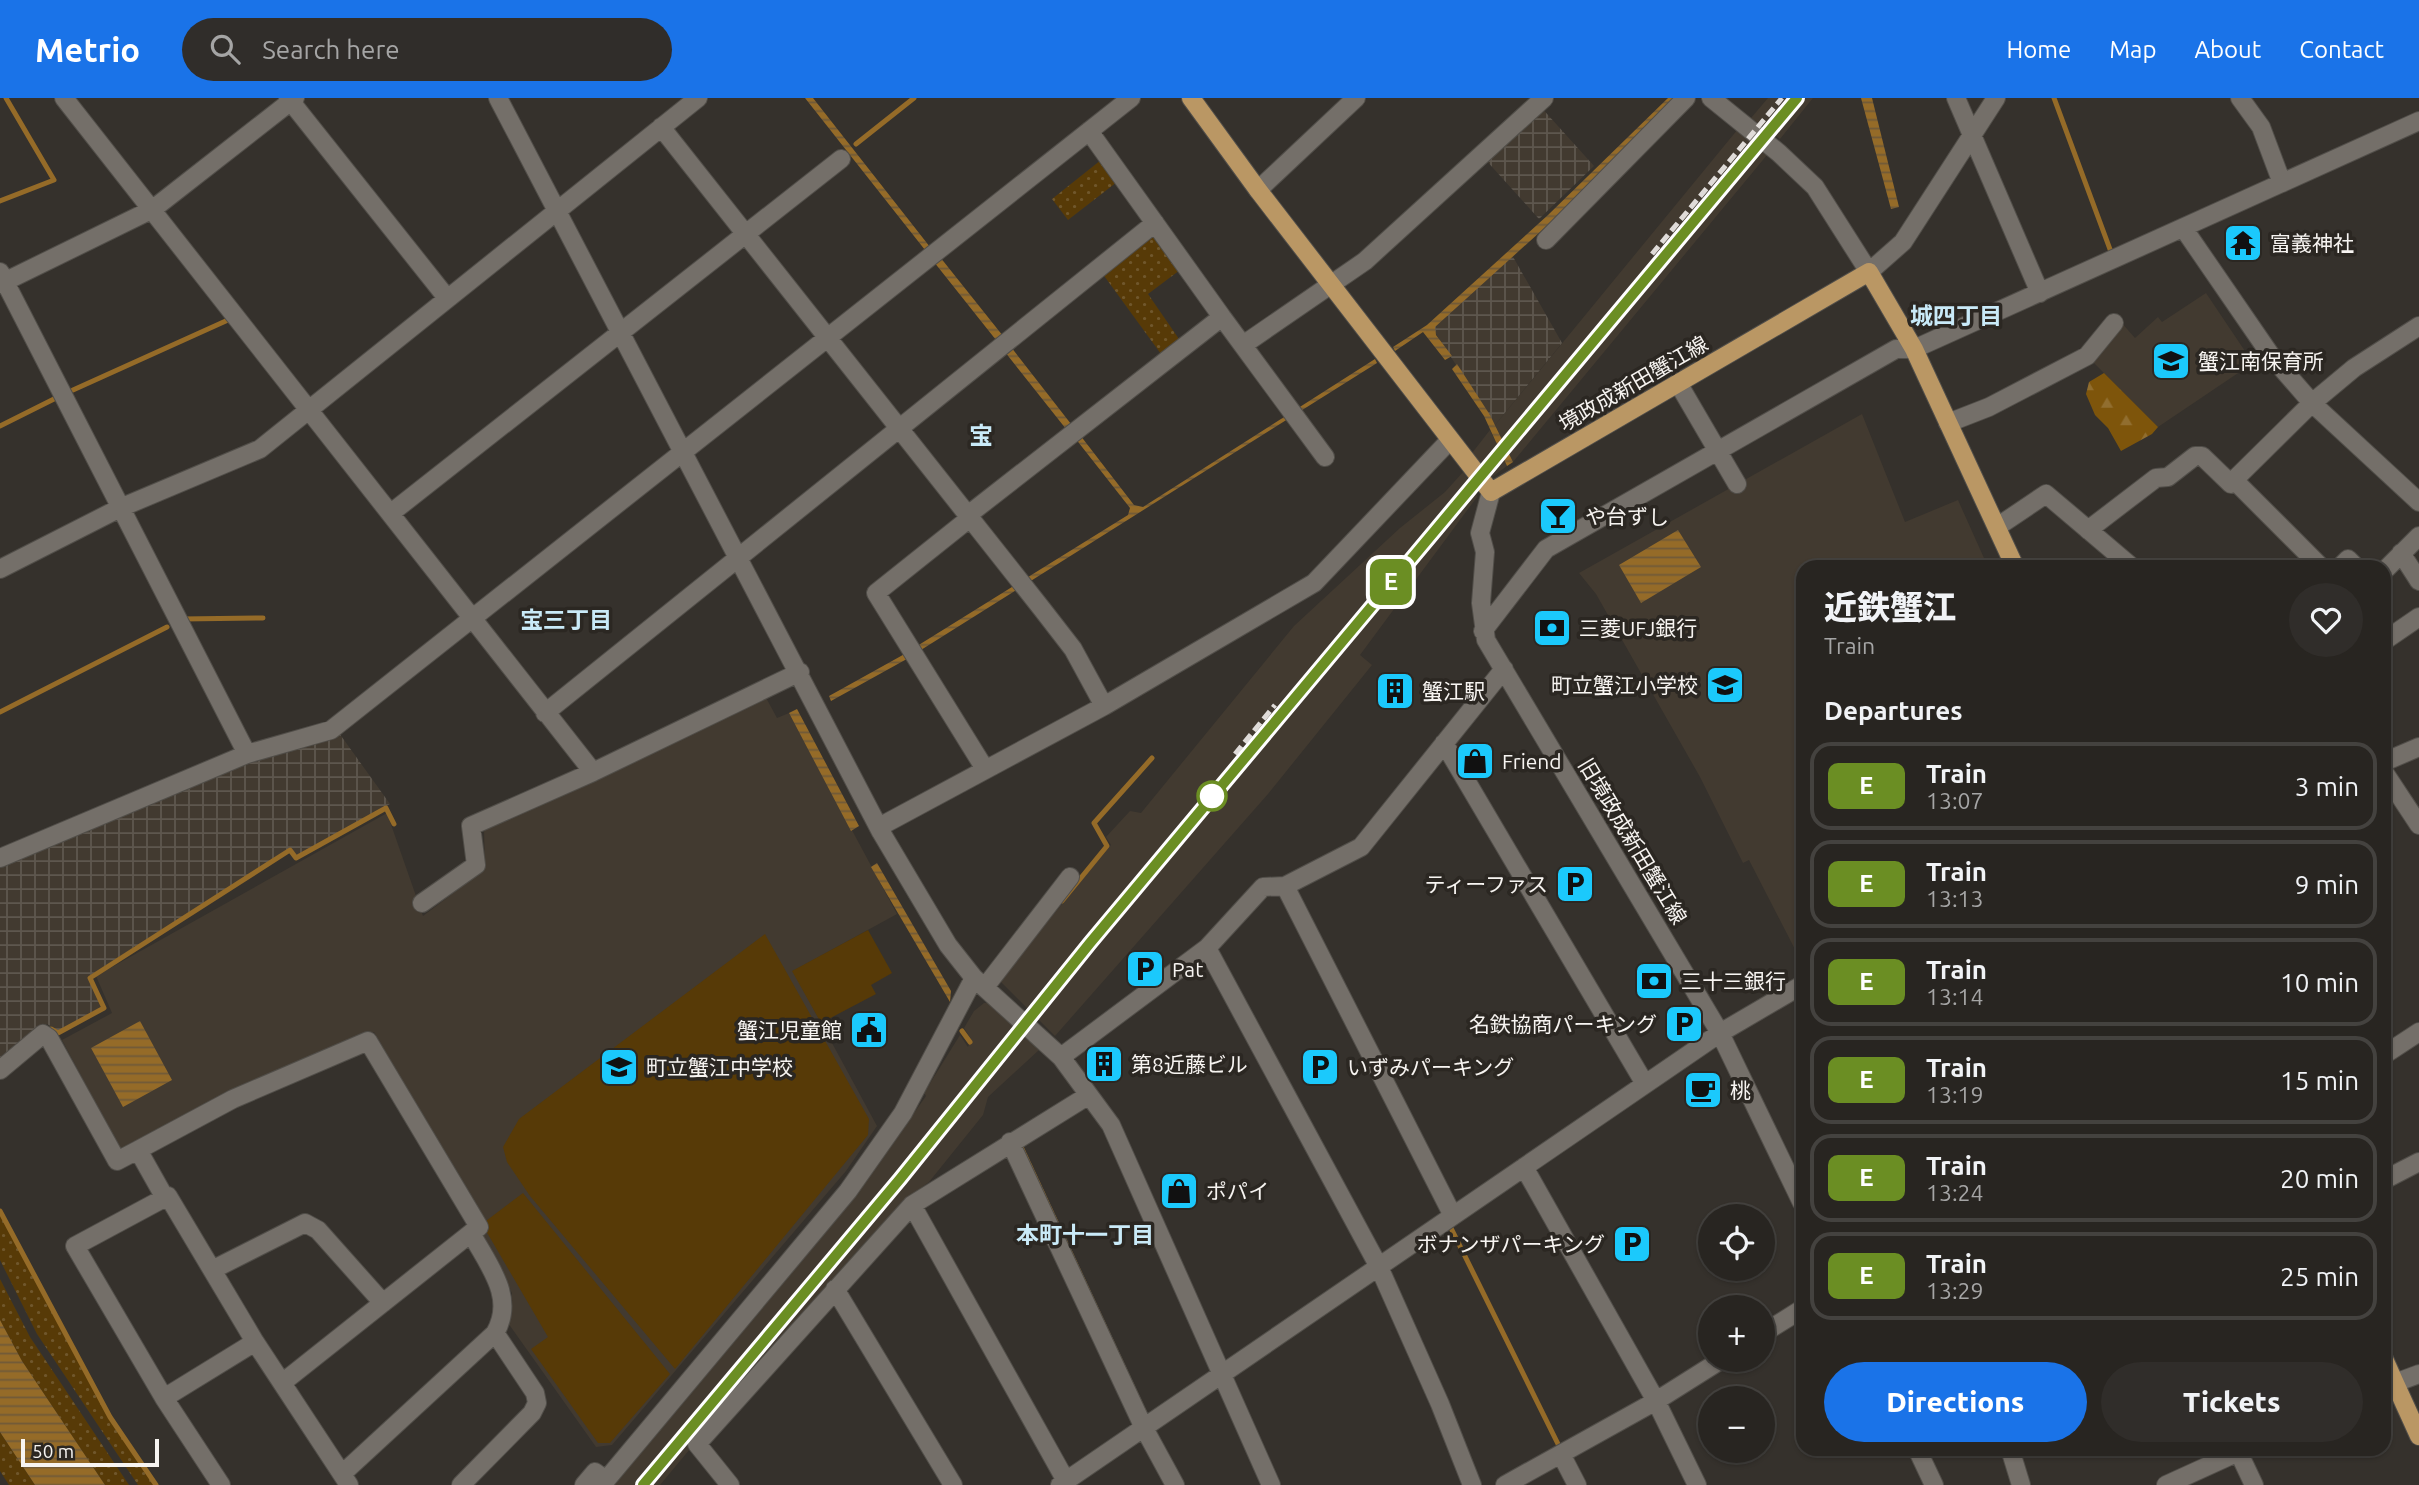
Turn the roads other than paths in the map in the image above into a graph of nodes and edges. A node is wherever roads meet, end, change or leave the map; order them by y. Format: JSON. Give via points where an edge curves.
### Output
{"nodes":[{"id":1,"x":698,"y":98,"type":"edge"},
{"id":2,"x":1131,"y":98,"type":"edge"},
{"id":3,"x":1191,"y":98,"type":"edge"},
{"id":4,"x":1356,"y":98,"type":"edge"},
{"id":5,"x":1544,"y":98,"type":"edge"},
{"id":6,"x":1686,"y":98,"type":"edge"},
{"id":7,"x":1711,"y":98,"type":"edge"},
{"id":8,"x":1956,"y":98,"type":"edge"},
{"id":9,"x":1996,"y":98,"type":"edge"},
{"id":10,"x":2240,"y":98,"type":"edge"},
{"id":11,"x":291,"y":99,"type":"edge"},
{"id":12,"x":71,"y":100,"type":"edge"},
{"id":13,"x":503,"y":100,"type":"edge"},
{"id":14,"x":2418,"y":124,"type":"edge"},
{"id":15,"x":662,"y":127,"type":"junction"},
{"id":16,"x":1089,"y":131,"type":"junction"},
{"id":17,"x":1971,"y":134,"type":"junction"},
{"id":18,"x":841,"y":159,"type":"dead end"},
{"id":19,"x":2282,"y":183,"type":"junction"},
{"id":20,"x":1258,"y":190,"type":"junction"},
{"id":21,"x":153,"y":209,"type":"junction"},
{"id":22,"x":557,"y":210,"type":"junction"},
{"id":23,"x":1155,"y":223,"type":"junction"},
{"id":24,"x":2184,"y":229,"type":"junction"},
{"id":25,"x":745,"y":233,"type":"junction"},
{"id":26,"x":1546,"y":240,"type":"dead end"},
{"id":27,"x":1869,"y":272,"type":"junction"},
{"id":28,"x":2,"y":279,"type":"edge"},
{"id":29,"x":1332,"y":287,"type":"junction"},
{"id":30,"x":2040,"y":293,"type":"junction"},
{"id":31,"x":447,"y":298,"type":"junction"},
{"id":32,"x":1222,"y":317,"type":"junction"},
{"id":33,"x":2114,"y":323,"type":"dead end"},
{"id":34,"x":2419,"y":326,"type":"edge"},
{"id":35,"x":618,"y":332,"type":"junction"},
{"id":36,"x":829,"y":339,"type":"junction"},
{"id":37,"x":1243,"y":345,"type":"junction"},
{"id":38,"x":1914,"y":349,"type":"junction"},
{"id":39,"x":1678,"y":383,"type":"junction"},
{"id":40,"x":2312,"y":403,"type":"junction"},
{"id":41,"x":309,"y":409,"type":"junction"},
{"id":42,"x":1948,"y":423,"type":"junction"},
{"id":43,"x":899,"y":427,"type":"junction"},
{"id":44,"x":1450,"y":440,"type":"junction"},
{"id":45,"x":1718,"y":450,"type":"junction"},
{"id":46,"x":682,"y":454,"type":"junction"},
{"id":47,"x":1325,"y":457,"type":"dead end"},
{"id":48,"x":2234,"y":480,"type":"junction"},
{"id":49,"x":1737,"y":484,"type":"dead end"},
{"id":50,"x":1491,"y":492,"type":"junction"},
{"id":51,"x":2419,"y":502,"type":"edge"},
{"id":52,"x":120,"y":508,"type":"junction"},
{"id":53,"x":391,"y":513,"type":"junction"},
{"id":54,"x":969,"y":516,"type":"junction"},
{"id":55,"x":1997,"y":527,"type":"junction"},
{"id":56,"x":2088,"y":530,"type":"junction"},
{"id":57,"x":2419,"y":536,"type":"edge"},
{"id":58,"x":2401,"y":553,"type":"junction"},
{"id":59,"x":737,"y":557,"type":"junction"},
{"id":60,"x":2012,"y":560,"type":"edge"},
{"id":61,"x":2124,"y":560,"type":"edge"},
{"id":62,"x":2314,"y":560,"type":"edge"},
{"id":63,"x":2391,"y":564,"type":"edge"},
{"id":64,"x":0,"y":569,"type":"edge"},
{"id":65,"x":2419,"y":581,"type":"edge"},
{"id":66,"x":2419,"y":617,"type":"edge"},
{"id":67,"x":474,"y":620,"type":"junction"},
{"id":68,"x":1483,"y":631,"type":"junction"},
{"id":69,"x":2391,"y":635,"type":"edge"},
{"id":70,"x":1504,"y":669,"type":"junction"},
{"id":71,"x":800,"y":672,"type":"junction"},
{"id":72,"x":1104,"y":706,"type":"junction"},
{"id":73,"x":545,"y":713,"type":"junction"},
{"id":74,"x":1444,"y":743,"type":"junction"},
{"id":75,"x":2419,"y":747,"type":"edge"},
{"id":76,"x":247,"y":754,"type":"junction"},
{"id":77,"x":2391,"y":759,"type":"edge"},
{"id":78,"x":985,"y":769,"type":"junction"},
{"id":79,"x":593,"y":772,"type":"junction"},
{"id":80,"x":2391,"y":783,"type":"edge"},
{"id":81,"x":2419,"y":825,"type":"edge"},
{"id":82,"x":879,"y":827,"type":"junction"},
{"id":83,"x":0,"y":858,"type":"edge"},
{"id":84,"x":1070,"y":877,"type":"dead end"},
{"id":85,"x":1285,"y":886,"type":"junction"},
{"id":86,"x":422,"y":903,"type":"dead end"},
{"id":87,"x":1207,"y":948,"type":"junction"},
{"id":88,"x":980,"y":983,"type":"junction"},
{"id":89,"x":1796,"y":994,"type":"edge"},
{"id":90,"x":2419,"y":1032,"type":"edge"},
{"id":91,"x":1720,"y":1033,"type":"junction"},
{"id":92,"x":2391,"y":1050,"type":"edge"},
{"id":93,"x":1061,"y":1057,"type":"junction"},
{"id":94,"x":0,"y":1070,"type":"edge"},
{"id":95,"x":1645,"y":1084,"type":"junction"},
{"id":96,"x":1089,"y":1095,"type":"junction"},
{"id":97,"x":1010,"y":1142,"type":"junction"},
{"id":98,"x":138,"y":1150,"type":"junction"},
{"id":99,"x":2419,"y":1162,"type":"edge"},
{"id":100,"x":1524,"y":1167,"type":"junction"},
{"id":101,"x":2391,"y":1176,"type":"edge"},
{"id":102,"x":1796,"y":1191,"type":"edge"},
{"id":103,"x":165,"y":1198,"type":"junction"},
{"id":104,"x":912,"y":1205,"type":"junction"},
{"id":105,"x":1452,"y":1216,"type":"junction"},
{"id":106,"x":471,"y":1233,"type":"junction"},
{"id":107,"x":1378,"y":1267,"type":"junction"},
{"id":108,"x":212,"y":1270,"type":"junction"},
{"id":109,"x":835,"y":1289,"type":"junction"},
{"id":110,"x":383,"y":1304,"type":"junction"},
{"id":111,"x":1796,"y":1313,"type":"edge"},
{"id":112,"x":1775,"y":1326,"type":"edge"},
{"id":113,"x":495,"y":1333,"type":"junction"},
{"id":114,"x":255,"y":1342,"type":"junction"},
{"id":115,"x":1702,"y":1372,"type":"edge"},
{"id":116,"x":1223,"y":1373,"type":"junction"},
{"id":117,"x":2419,"y":1374,"type":"edge"},
{"id":118,"x":282,"y":1383,"type":"junction"},
{"id":119,"x":2391,"y":1383,"type":"edge"},
{"id":120,"x":2391,"y":1387,"type":"edge"},
{"id":121,"x":164,"y":1398,"type":"junction"},
{"id":122,"x":1656,"y":1401,"type":"junction"},
{"id":123,"x":1144,"y":1428,"type":"junction"},
{"id":124,"x":2419,"y":1436,"type":"edge"},
{"id":125,"x":1561,"y":1454,"type":"junction"},
{"id":126,"x":1920,"y":1456,"type":"edge"},
{"id":127,"x":2013,"y":1456,"type":"edge"},
{"id":128,"x":2227,"y":1456,"type":"edge"},
{"id":129,"x":2242,"y":1456,"type":"edge"},
{"id":130,"x":345,"y":1479,"type":"edge"},
{"id":131,"x":1068,"y":1482,"type":"edge"},
{"id":132,"x":604,"y":1483,"type":"edge"},
{"id":133,"x":221,"y":1485,"type":"edge"},
{"id":134,"x":461,"y":1485,"type":"edge"},
{"id":135,"x":584,"y":1485,"type":"edge"},
{"id":136,"x":730,"y":1485,"type":"edge"},
{"id":137,"x":953,"y":1485,"type":"edge"},
{"id":138,"x":1175,"y":1485,"type":"edge"},
{"id":139,"x":1271,"y":1485,"type":"edge"},
{"id":140,"x":1472,"y":1485,"type":"edge"},
{"id":141,"x":1504,"y":1485,"type":"edge"},
{"id":142,"x":1577,"y":1485,"type":"edge"},
{"id":143,"x":1697,"y":1485,"type":"edge"},
{"id":144,"x":1934,"y":1485,"type":"edge"},
{"id":145,"x":2021,"y":1485,"type":"edge"},
{"id":146,"x":2166,"y":1485,"type":"edge"},
{"id":147,"x":2254,"y":1485,"type":"edge"}],
"edges":[{"from":1,"to":15,"type":"street"},
{"from":2,"to":16,"type":"street"},
{"from":3,"to":20,"type":"main road"},
{"from":4,"to":20,"type":"street"},
{"from":5,"to":29,"type":"street"},
{"from":6,"to":26,"type":"street"},
{"from":7,"to":27,"type":"street","via":[[1815,187]]},
{"from":8,"to":17,"type":"street"},
{"from":9,"to":17,"type":"street"},
{"from":10,"to":19,"type":"street","via":[[2261,127]]},
{"from":11,"to":21,"type":"street"},
{"from":11,"to":31,"type":"street"},
{"from":12,"to":21,"type":"street"},
{"from":13,"to":22,"type":"street"},
{"from":14,"to":19,"type":"street"},
{"from":15,"to":22,"type":"street"},
{"from":15,"to":25,"type":"street"},
{"from":16,"to":23,"type":"street"},
{"from":16,"to":36,"type":"street"},
{"from":17,"to":27,"type":"street","via":[[1903,242]]},
{"from":17,"to":30,"type":"street"},
{"from":18,"to":25,"type":"street"},
{"from":19,"to":24,"type":"street"},
{"from":20,"to":29,"type":"main road"},
{"from":21,"to":28,"type":"street"},
{"from":21,"to":41,"type":"street"},
{"from":22,"to":31,"type":"street"},
{"from":22,"to":35,"type":"street"},
{"from":23,"to":32,"type":"street"},
{"from":23,"to":43,"type":"street"},
{"from":24,"to":30,"type":"street"},
{"from":24,"to":40,"type":"street","via":[[2272,357]]},
{"from":25,"to":35,"type":"street"},
{"from":25,"to":36,"type":"street"},
{"from":27,"to":38,"type":"main road"},
{"from":27,"to":39,"type":"main road","name":"境政成新田蟹江線"},
{"from":28,"to":52,"type":"street"},
{"from":29,"to":37,"type":"street"},
{"from":29,"to":44,"type":"main road"},
{"from":30,"to":38,"type":"street"},
{"from":31,"to":41,"type":"street"},
{"from":32,"to":37,"type":"street"},
{"from":32,"to":54,"type":"street"},
{"from":33,"to":42,"type":"street","via":[[2087,356]]},
{"from":34,"to":40,"type":"street","via":[[2354,368]]},
{"from":35,"to":46,"type":"street"},
{"from":35,"to":53,"type":"street"},
{"from":36,"to":43,"type":"street"},
{"from":36,"to":46,"type":"street"},
{"from":37,"to":47,"type":"street"},
{"from":38,"to":42,"type":"main road"},
{"from":38,"to":45,"type":"street","via":[[1896,349]]},
{"from":39,"to":45,"type":"street"},
{"from":39,"to":50,"type":"main road","name":"境政成新田蟹江線"},
{"from":40,"to":48,"type":"street"},
{"from":40,"to":51,"type":"street"},
{"from":41,"to":52,"type":"street","via":[[260,449]]},
{"from":41,"to":53,"type":"street"},
{"from":42,"to":55,"type":"main road"},
{"from":43,"to":54,"type":"street"},
{"from":43,"to":59,"type":"street"},
{"from":44,"to":50,"type":"main road"},
{"from":44,"to":72,"type":"street","via":[[1314,583]]},
{"from":45,"to":49,"type":"street"},
{"from":45,"to":68,"type":"street","via":[[1546,549]]},
{"from":46,"to":59,"type":"street"},
{"from":46,"to":67,"type":"street"},
{"from":48,"to":56,"type":"street","via":[[2231,484],[2202,456],[2195,456],[2168,477],[2156,478]]},
{"from":48,"to":62,"type":"street"},
{"from":50,"to":68,"type":"street","via":[[1480,533],[1485,552]]},
{"from":52,"to":64,"type":"street"},
{"from":52,"to":76,"type":"street"},
{"from":53,"to":67,"type":"street"},
{"from":54,"to":72,"type":"street","via":[[1073,649]]},
{"from":54,"to":78,"type":"street","via":[[876,593]]},
{"from":55,"to":56,"type":"street","via":[[2046,494]]},
{"from":55,"to":60,"type":"main road"},
{"from":56,"to":61,"type":"street"},
{"from":57,"to":58,"type":"street"},
{"from":58,"to":63,"type":"street"},
{"from":58,"to":65,"type":"street"},
{"from":59,"to":71,"type":"street"},
{"from":59,"to":73,"type":"street"},
{"from":66,"to":69,"type":"street"},
{"from":67,"to":73,"type":"street"},
{"from":67,"to":76,"type":"street","via":[[331,730]]},
{"from":68,"to":70,"type":"street","name":"旧境政成新田蟹江線"},
{"from":70,"to":74,"type":"street"},
{"from":70,"to":91,"type":"street","name":"旧境政成新田蟹江線"},
{"from":71,"to":79,"type":"street"},
{"from":71,"to":82,"type":"street"},
{"from":72,"to":78,"type":"street"},
{"from":73,"to":79,"type":"street"},
{"from":74,"to":85,"type":"street","via":[[1360,847]]},
{"from":74,"to":95,"type":"street"},
{"from":75,"to":77,"type":"street"},
{"from":76,"to":83,"type":"street"},
{"from":78,"to":82,"type":"street"},
{"from":79,"to":86,"type":"street","via":[[471,826],[476,865]]},
{"from":80,"to":81,"type":"street"},
{"from":82,"to":88,"type":"street","via":[[947,946]]},
{"from":84,"to":88,"type":"street"},
{"from":85,"to":87,"type":"street","via":[[1263,887]]},
{"from":85,"to":105,"type":"street"},
{"from":87,"to":93,"type":"street"},
{"from":87,"to":107,"type":"street"},
{"from":88,"to":93,"type":"street"},
{"from":88,"to":132,"type":"street","via":[[903,1113],[848,1191]]},
{"from":89,"to":91,"type":"street"},
{"from":90,"to":92,"type":"street"},
{"from":91,"to":95,"type":"street"},
{"from":91,"to":102,"type":"street","name":"旧境政成新田蟹江線"},
{"from":93,"to":96,"type":"street"},
{"from":94,"to":98,"type":"street","via":[[43,1034],[117,1161]]},
{"from":95,"to":100,"type":"street"},
{"from":96,"to":97,"type":"street"},
{"from":96,"to":116,"type":"street","via":[[1111,1125]]},
{"from":97,"to":104,"type":"street"},
{"from":97,"to":123,"type":"street"},
{"from":98,"to":103,"type":"street"},
{"from":98,"to":106,"type":"street","via":[[233,1099],[368,1041],[479,1227]]},
{"from":99,"to":101,"type":"street"},
{"from":100,"to":105,"type":"street"},
{"from":100,"to":122,"type":"street"},
{"from":103,"to":108,"type":"street","via":[[168,1196]]},
{"from":103,"to":121,"type":"street","via":[[75,1246]]},
{"from":104,"to":109,"type":"street"},
{"from":104,"to":131,"type":"street"},
{"from":105,"to":107,"type":"street"},
{"from":106,"to":110,"type":"street"},
{"from":106,"to":113,"type":"street","via":[[504,1294],[504,1311]]},
{"from":107,"to":116,"type":"street"},
{"from":107,"to":140,"type":"street"},
{"from":108,"to":110,"type":"street","via":[[305,1223],[318,1230]]},
{"from":108,"to":114,"type":"street"},
{"from":109,"to":136,"type":"street","via":[[697,1444]]},
{"from":109,"to":137,"type":"street"},
{"from":110,"to":118,"type":"street"},
{"from":111,"to":112,"type":"street"},
{"from":113,"to":130,"type":"street"},
{"from":113,"to":134,"type":"street","via":[[537,1403]]},
{"from":114,"to":118,"type":"street"},
{"from":114,"to":121,"type":"street"},
{"from":115,"to":122,"type":"street"},
{"from":116,"to":123,"type":"street"},
{"from":116,"to":139,"type":"street"},
{"from":117,"to":119,"type":"street"},
{"from":118,"to":130,"type":"street"},
{"from":120,"to":124,"type":"main road"},
{"from":121,"to":133,"type":"street"},
{"from":122,"to":125,"type":"street"},
{"from":122,"to":143,"type":"street"},
{"from":123,"to":131,"type":"street"},
{"from":123,"to":138,"type":"street"},
{"from":125,"to":141,"type":"street"},
{"from":125,"to":142,"type":"street"},
{"from":126,"to":144,"type":"street"},
{"from":127,"to":145,"type":"street"},
{"from":128,"to":146,"type":"street"},
{"from":129,"to":147,"type":"street"},
{"from":132,"to":135,"type":"street","via":[[595,1472]]}]}
